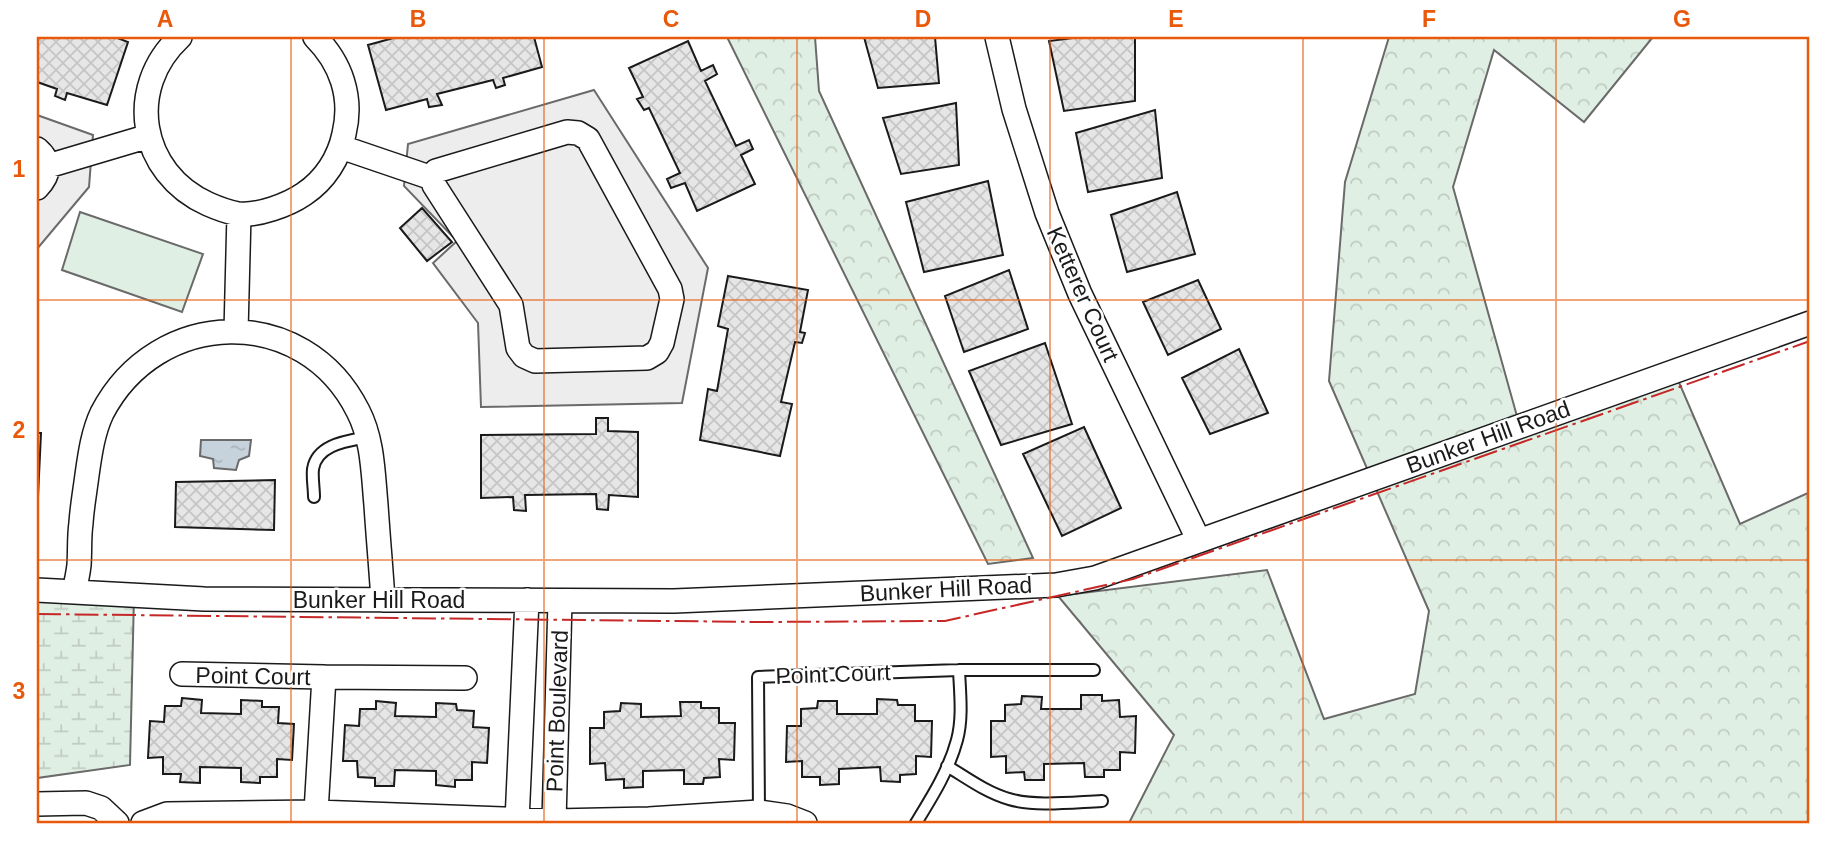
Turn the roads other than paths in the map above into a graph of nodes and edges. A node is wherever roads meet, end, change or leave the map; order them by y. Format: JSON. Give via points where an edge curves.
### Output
{"nodes":[{"id":1,"x":180,"y":37,"type":"edge"},
{"id":2,"x":315,"y":37,"type":"edge"},
{"id":3,"x":997,"y":37,"type":"edge"},
{"id":4,"x":149,"y":136,"type":"junction"},
{"id":5,"x":341,"y":147,"type":"junction"},
{"id":6,"x":42,"y":158,"type":"edge"},
{"id":7,"x":432,"y":178,"type":"junction"},
{"id":8,"x":37,"y":188,"type":"edge"},
{"id":9,"x":239,"y":214,"type":"junction"},
{"id":10,"x":1810,"y":323,"type":"edge"},
{"id":11,"x":236,"y":331,"type":"junction"},
{"id":12,"x":368,"y":436,"type":"junction"},
{"id":13,"x":314,"y":497,"type":"dead end"},
{"id":14,"x":1199,"y":541,"type":"junction"},
{"id":15,"x":37,"y":590,"type":"edge"},
{"id":16,"x":74,"y":591,"type":"junction"},
{"id":17,"x":383,"y":600,"type":"junction"},
{"id":18,"x":527,"y":600,"type":"junction"},
{"id":19,"x":560,"y":601,"type":"junction"},
{"id":20,"x":959,"y":670,"type":"junction"},
{"id":21,"x":1094,"y":670,"type":"dead end"},
{"id":22,"x":182,"y":674,"type":"dead end"},
{"id":23,"x":324,"y":677,"type":"junction"},
{"id":24,"x":465,"y":678,"type":"dead end"},
{"id":25,"x":947,"y":766,"type":"junction"},
{"id":26,"x":1102,"y":801,"type":"dead end"},
{"id":27,"x":37,"y":804,"type":"edge"},
{"id":28,"x":316,"y":812,"type":"junction"},
{"id":29,"x":759,"y":812,"type":"junction"},
{"id":30,"x":517,"y":821,"type":"junction"},
{"id":31,"x":554,"y":821,"type":"junction"},
{"id":32,"x":117,"y":823,"type":"edge"},
{"id":33,"x":143,"y":823,"type":"edge"},
{"id":34,"x":805,"y":823,"type":"edge"},
{"id":35,"x":916,"y":823,"type":"edge"}],
"edges":[{"from":1,"to":4,"type":"street","via":[[166,49],[147,92]]},
{"from":2,"to":5,"type":"street","via":[[339,69],[347,94],[348,119]]},
{"from":3,"to":14,"type":"street","name":"Ketterer Court","via":[[1047,213],[1080,293]]},
{"from":4,"to":6,"type":"street"},
{"from":4,"to":9,"type":"street","via":[[159,162],[174,182],[194,197]]},
{"from":5,"to":7,"type":"street"},
{"from":5,"to":9,"type":"street","via":[[329,170],[293,201]]},
{"from":6,"to":8,"type":"street","via":[[45,179]]},
{"from":7,"to":7,"type":"street","via":[[511,305],[518,348],[524,356],[535,361],[647,358],[657,352],[672,299],[670,289],[588,139],[567,132],[436,171]]},
{"from":9,"to":11,"type":"street"},
{"from":10,"to":14,"type":"street","name":"Bunker Hill Road"},
{"from":11,"to":12,"type":"street","via":[[267,336],[320,363],[341,384]]},
{"from":11,"to":16,"type":"street","via":[[208,333],[153,354],[116,390],[91,447]]},
{"from":12,"to":13,"type":"lane","via":[[335,443],[319,456],[313,467]]},
{"from":12,"to":17,"type":"street"},
{"from":14,"to":19,"type":"street","name":"Bunker Hill Road","via":[[1095,578],[1056,584],[674,601]]},
{"from":15,"to":16,"type":"street","name":"Bunker Hill Road"},
{"from":16,"to":17,"type":"street","name":"Bunker Hill Road","via":[[204,599]]},
{"from":17,"to":18,"type":"street","name":"Bunker Hill Road"},
{"from":18,"to":19,"type":"street","name":"Bunker Hill Road"},
{"from":18,"to":30,"type":"street","name":"Point Boulevard"},
{"from":19,"to":31,"type":"street","name":"Point Boulevard"},
{"from":20,"to":21,"type":"lane","name":"Point Court"},
{"from":20,"to":25,"type":"lane","via":[[961,712]]},
{"from":20,"to":29,"type":"lane","name":"Point Court","via":[[758,677]]},
{"from":22,"to":23,"type":"street","name":"Point Court"},
{"from":23,"to":24,"type":"street","name":"Point Court"},
{"from":23,"to":28,"type":"street","name":"Point Court"},
{"from":25,"to":26,"type":"lane","via":[[1011,800]]},
{"from":25,"to":35,"type":"lane"},
{"from":27,"to":32,"type":"street","via":[[86,803],[101,808]]},
{"from":28,"to":30,"type":"street"},
{"from":28,"to":33,"type":"street","via":[[167,814]]},
{"from":29,"to":31,"type":"street"},
{"from":29,"to":34,"type":"street"},
{"from":30,"to":31,"type":"street"}]}
